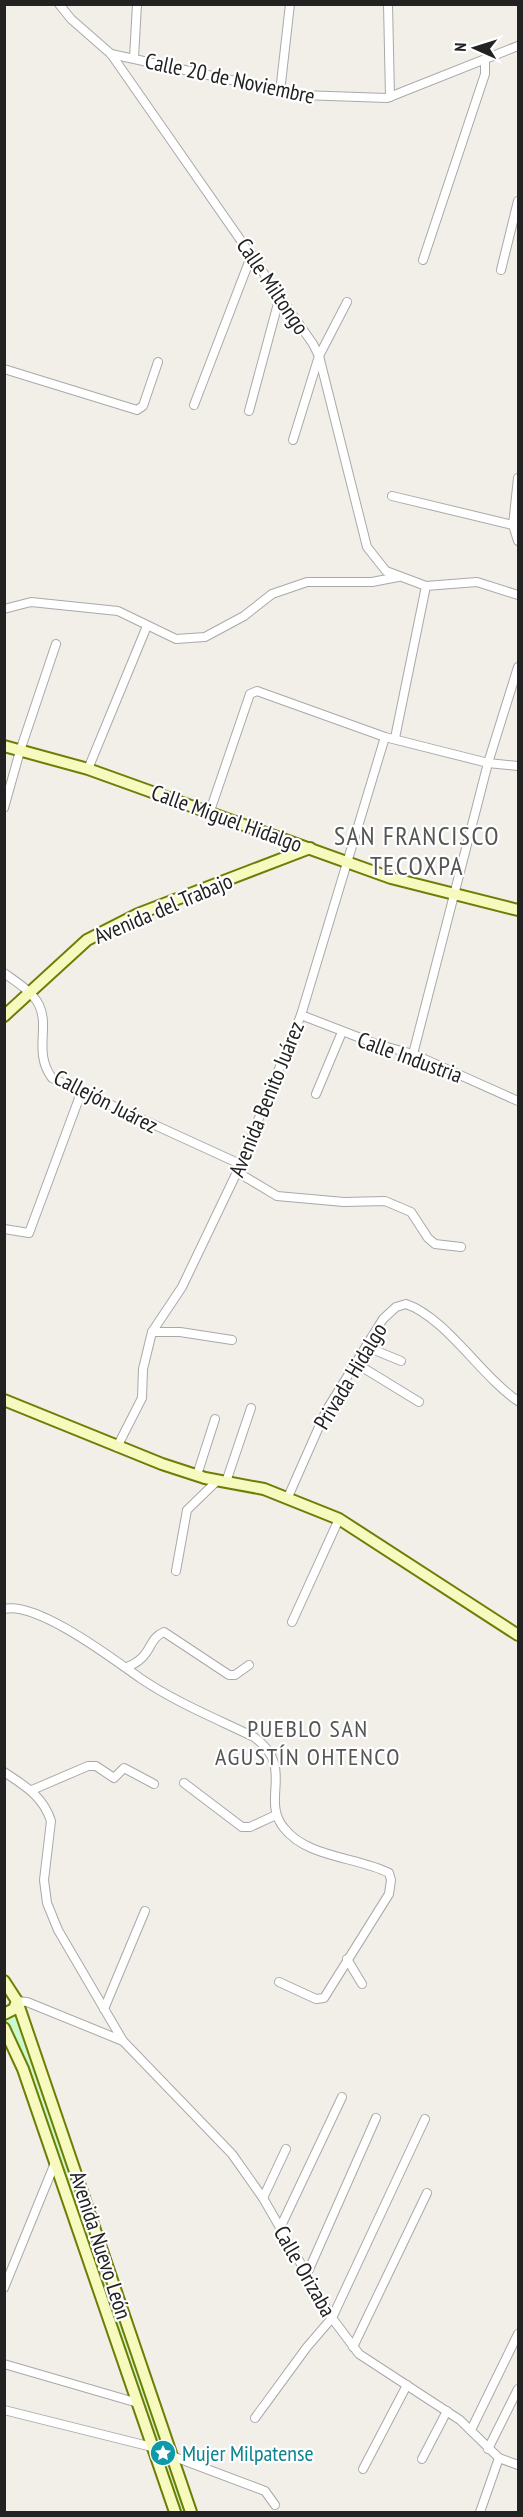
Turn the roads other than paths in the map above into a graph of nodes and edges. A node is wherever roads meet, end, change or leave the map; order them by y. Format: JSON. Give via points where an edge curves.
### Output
{"nodes":[{"id":1,"x":59,"y":4,"type":"edge"},
{"id":2,"x":137,"y":4,"type":"edge"},
{"id":3,"x":290,"y":4,"type":"edge"},
{"id":4,"x":388,"y":4,"type":"edge"},
{"id":5,"x":519,"y":46,"type":"edge"},
{"id":6,"x":111,"y":54,"type":"junction"},
{"id":7,"x":134,"y":58,"type":"junction"},
{"id":8,"x":485,"y":60,"type":"junction"},
{"id":9,"x":280,"y":92,"type":"junction"},
{"id":10,"x":390,"y":97,"type":"junction"},
{"id":11,"x":519,"y":201,"type":"edge"},
{"id":12,"x":252,"y":254,"type":"junction"},
{"id":13,"x":423,"y":260,"type":"dead end"},
{"id":14,"x":501,"y":270,"type":"dead end"},
{"id":15,"x":280,"y":296,"type":"junction"},
{"id":16,"x":346,"y":302,"type":"dead end"},
{"id":17,"x":319,"y":356,"type":"junction"},
{"id":18,"x":158,"y":362,"type":"dead end"},
{"id":19,"x":4,"y":369,"type":"edge"},
{"id":20,"x":194,"y":405,"type":"dead end"},
{"id":21,"x":249,"y":411,"type":"dead end"},
{"id":22,"x":292,"y":440,"type":"dead end"},
{"id":23,"x":519,"y":478,"type":"edge"},
{"id":24,"x":392,"y":496,"type":"dead end"},
{"id":25,"x":513,"y":525,"type":"junction"},
{"id":26,"x":517,"y":537,"type":"edge"},
{"id":27,"x":398,"y":577,"type":"junction"},
{"id":28,"x":426,"y":586,"type":"junction"},
{"id":29,"x":519,"y":595,"type":"edge"},
{"id":30,"x":4,"y":609,"type":"edge"},
{"id":31,"x":147,"y":626,"type":"junction"},
{"id":32,"x":56,"y":644,"type":"dead end"},
{"id":33,"x":519,"y":667,"type":"edge"},
{"id":34,"x":385,"y":737,"type":"junction"},
{"id":35,"x":395,"y":738,"type":"junction"},
{"id":36,"x":4,"y":746,"type":"edge"},
{"id":37,"x":20,"y":751,"type":"junction"},
{"id":38,"x":488,"y":763,"type":"junction"},
{"id":39,"x":519,"y":766,"type":"edge"},
{"id":40,"x":88,"y":769,"type":"junction"},
{"id":41,"x":4,"y":808,"type":"edge"},
{"id":42,"x":210,"y":811,"type":"junction"},
{"id":43,"x":310,"y":848,"type":"junction"},
{"id":44,"x":349,"y":862,"type":"junction"},
{"id":45,"x":455,"y":893,"type":"junction"},
{"id":46,"x":519,"y":910,"type":"edge"},
{"id":47,"x":4,"y":973,"type":"edge"},
{"id":48,"x":30,"y":993,"type":"junction"},
{"id":49,"x":301,"y":1015,"type":"junction"},
{"id":50,"x":4,"y":1016,"type":"edge"},
{"id":51,"x":342,"y":1032,"type":"junction"},
{"id":52,"x":413,"y":1054,"type":"junction"},
{"id":53,"x":81,"y":1093,"type":"junction"},
{"id":54,"x":316,"y":1094,"type":"dead end"},
{"id":55,"x":519,"y":1101,"type":"edge"},
{"id":56,"x":239,"y":1168,"type":"junction"},
{"id":57,"x":4,"y":1229,"type":"edge"},
{"id":58,"x":461,"y":1247,"type":"dead end"},
{"id":59,"x":152,"y":1332,"type":"junction"},
{"id":60,"x":232,"y":1340,"type":"dead end"},
{"id":61,"x":367,"y":1347,"type":"junction"},
{"id":62,"x":401,"y":1362,"type":"dead end"},
{"id":63,"x":357,"y":1364,"type":"junction"},
{"id":64,"x":4,"y":1400,"type":"edge"},
{"id":65,"x":519,"y":1401,"type":"edge"},
{"id":66,"x":419,"y":1402,"type":"dead end"},
{"id":67,"x":251,"y":1408,"type":"dead end"},
{"id":68,"x":215,"y":1419,"type":"dead end"},
{"id":69,"x":117,"y":1447,"type":"junction"},
{"id":70,"x":197,"y":1475,"type":"junction"},
{"id":71,"x":222,"y":1481,"type":"junction"},
{"id":72,"x":288,"y":1497,"type":"junction"},
{"id":73,"x":339,"y":1519,"type":"junction"},
{"id":74,"x":176,"y":1570,"type":"dead end"},
{"id":75,"x":4,"y":1609,"type":"edge"},
{"id":76,"x":292,"y":1622,"type":"dead end"},
{"id":77,"x":518,"y":1631,"type":"edge"},
{"id":78,"x":249,"y":1665,"type":"dead end"},
{"id":79,"x":127,"y":1667,"type":"junction"},
{"id":80,"x":4,"y":1772,"type":"edge"},
{"id":81,"x":184,"y":1783,"type":"dead end"},
{"id":82,"x":154,"y":1784,"type":"dead end"},
{"id":83,"x":32,"y":1790,"type":"junction"},
{"id":84,"x":276,"y":1815,"type":"junction"},
{"id":85,"x":145,"y":1911,"type":"dead end"},
{"id":86,"x":347,"y":1959,"type":"junction"},
{"id":87,"x":4,"y":1981,"type":"edge"},
{"id":88,"x":279,"y":1982,"type":"dead end"},
{"id":89,"x":362,"y":1984,"type":"dead end"},
{"id":90,"x":17,"y":2001,"type":"junction"},
{"id":91,"x":104,"y":2009,"type":"junction"},
{"id":92,"x":4,"y":2014,"type":"edge"},
{"id":93,"x":4,"y":2028,"type":"edge"},
{"id":94,"x":123,"y":2041,"type":"junction"},
{"id":95,"x":342,"y":2097,"type":"dead end"},
{"id":96,"x":376,"y":2118,"type":"dead end"},
{"id":97,"x":425,"y":2119,"type":"dead end"},
{"id":98,"x":286,"y":2149,"type":"dead end"},
{"id":99,"x":56,"y":2163,"type":"junction"},
{"id":100,"x":427,"y":2193,"type":"dead end"},
{"id":101,"x":262,"y":2198,"type":"junction"},
{"id":102,"x":87,"y":2206,"type":"junction"},
{"id":103,"x":72,"y":2210,"type":"junction"},
{"id":104,"x":280,"y":2228,"type":"junction"},
{"id":105,"x":307,"y":2274,"type":"junction"},
{"id":106,"x":4,"y":2288,"type":"edge"},
{"id":107,"x":332,"y":2318,"type":"junction"},
{"id":108,"x":519,"y":2334,"type":"edge"},
{"id":109,"x":353,"y":2347,"type":"junction"},
{"id":110,"x":137,"y":2353,"type":"junction"},
{"id":111,"x":123,"y":2358,"type":"junction"},
{"id":112,"x":4,"y":2364,"type":"edge"},
{"id":113,"x":407,"y":2385,"type":"junction"},
{"id":114,"x":519,"y":2389,"type":"edge"},
{"id":115,"x":139,"y":2403,"type":"junction"},
{"id":116,"x":4,"y":2410,"type":"edge"},
{"id":117,"x":447,"y":2411,"type":"junction"},
{"id":118,"x":255,"y":2418,"type":"dead end"},
{"id":119,"x":471,"y":2430,"type":"junction"},
{"id":120,"x":152,"y":2447,"type":"junction"},
{"id":121,"x":488,"y":2449,"type":"junction"},
{"id":122,"x":172,"y":2456,"type":"junction"},
{"id":123,"x":499,"y":2458,"type":"junction"},
{"id":124,"x":422,"y":2459,"type":"dead end"},
{"id":125,"x":519,"y":2465,"type":"edge"},
{"id":126,"x":363,"y":2469,"type":"dead end"},
{"id":127,"x":275,"y":2505,"type":"dead end"},
{"id":128,"x":175,"y":2512,"type":"edge"},
{"id":129,"x":191,"y":2512,"type":"edge"},
{"id":130,"x":480,"y":2512,"type":"edge"}],
"edges":[{"from":1,"to":6,"type":"street","name":"Calle Miltongo"},
{"from":2,"to":7,"type":"street"},
{"from":3,"to":9,"type":"street"},
{"from":4,"to":10,"type":"street"},
{"from":5,"to":8,"type":"street","name":"Calle 20 de Noviembre"},
{"from":6,"to":7,"type":"street","name":"Calle 20 de Noviembre"},
{"from":6,"to":12,"type":"street","name":"Calle Miltongo"},
{"from":7,"to":9,"type":"street","name":"Calle 20 de Noviembre"},
{"from":8,"to":10,"type":"street","name":"Calle 20 de Noviembre"},
{"from":8,"to":13,"type":"street","via":[[485,74]]},
{"from":9,"to":10,"type":"street","name":"Calle 20 de Noviembre","via":[[319,97]]},
{"from":11,"to":14,"type":"street"},
{"from":12,"to":15,"type":"street","name":"Calle Miltongo"},
{"from":12,"to":20,"type":"street"},
{"from":15,"to":17,"type":"street","name":"Calle Miltongo"},
{"from":15,"to":21,"type":"street"},
{"from":16,"to":17,"type":"street"},
{"from":17,"to":22,"type":"street"},
{"from":17,"to":27,"type":"street","name":"Calle Miltongo","via":[[367,547],[377,562]]},
{"from":18,"to":19,"type":"street","via":[[143,406],[137,410]]},
{"from":23,"to":25,"type":"street"},
{"from":24,"to":25,"type":"street"},
{"from":25,"to":26,"type":"street"},
{"from":27,"to":28,"type":"street","name":"Calle Miltongo"},
{"from":27,"to":31,"type":"street","via":[[372,582],[307,582],[272,594],[205,637],[176,639]]},
{"from":28,"to":29,"type":"street","via":[[477,582]]},
{"from":28,"to":35,"type":"street"},
{"from":30,"to":31,"type":"street","via":[[31,602],[74,604],[118,611]]},
{"from":31,"to":40,"type":"street"},
{"from":32,"to":37,"type":"street"},
{"from":33,"to":38,"type":"street"},
{"from":34,"to":35,"type":"street"},
{"from":34,"to":42,"type":"street","via":[[256,691],[250,694]]},
{"from":34,"to":44,"type":"street","name":"Avenida Benito Juárez"},
{"from":35,"to":38,"type":"street"},
{"from":36,"to":37,"type":"street","name":"Calle Miguel Hidalgo"},
{"from":37,"to":40,"type":"street","name":"Calle Miguel Hidalgo"},
{"from":37,"to":41,"type":"street"},
{"from":38,"to":39,"type":"street"},
{"from":38,"to":45,"type":"street"},
{"from":40,"to":42,"type":"street","name":"Calle Miguel Hidalgo"},
{"from":42,"to":43,"type":"street","name":"Calle Miguel Hidalgo"},
{"from":43,"to":44,"type":"street","name":"Calle Miguel Hidalgo"},
{"from":43,"to":48,"type":"street","name":"Avenida del Trabajo","via":[[138,914],[87,940]]},
{"from":44,"to":45,"type":"street","name":"Calle Miguel Hidalgo","via":[[392,878]]},
{"from":44,"to":49,"type":"street","name":"Avenida Benito Juárez"},
{"from":45,"to":46,"type":"street","name":"Calle Miguel Hidalgo"},
{"from":45,"to":52,"type":"street"},
{"from":47,"to":48,"type":"street"},
{"from":48,"to":50,"type":"street","name":"Avenida del Trabajo"},
{"from":48,"to":53,"type":"street","name":"Callejón Juárez","via":[[40,1007],[45,1067],[52,1078]]},
{"from":49,"to":51,"type":"street","name":"Calle Industria"},
{"from":49,"to":56,"type":"street","name":"Avenida Benito Juárez"},
{"from":51,"to":52,"type":"street","name":"Calle Industria"},
{"from":51,"to":54,"type":"street"},
{"from":52,"to":55,"type":"street","name":"Calle Industria"},
{"from":53,"to":56,"type":"street","name":"Callejón Juárez"},
{"from":53,"to":57,"type":"street","via":[[29,1233]]},
{"from":56,"to":58,"type":"street","name":"Callejón Juárez","via":[[277,1196],[385,1201],[411,1212],[435,1244]]},
{"from":56,"to":59,"type":"street","name":"Avenida Benito Juárez","via":[[182,1287]]},
{"from":59,"to":60,"type":"street"},
{"from":59,"to":69,"type":"street","name":"Avenida Benito Juárez","via":[[143,1369],[142,1398]]},
{"from":61,"to":62,"type":"street"},
{"from":61,"to":63,"type":"street","name":"Privada Hidalgo"},
{"from":61,"to":65,"type":"street","name":"Privada Hidalgo","via":[[383,1319],[396,1306],[415,1307]]},
{"from":63,"to":66,"type":"street"},
{"from":63,"to":72,"type":"street","name":"Privada Hidalgo","via":[[313,1436]]},
{"from":64,"to":69,"type":"street"},
{"from":67,"to":71,"type":"street"},
{"from":68,"to":70,"type":"street"},
{"from":69,"to":70,"type":"street"},
{"from":70,"to":71,"type":"street"},
{"from":71,"to":72,"type":"street"},
{"from":71,"to":74,"type":"street","via":[[187,1510]]},
{"from":72,"to":73,"type":"street"},
{"from":73,"to":76,"type":"street"},
{"from":73,"to":77,"type":"street"},
{"from":75,"to":79,"type":"street","via":[[27,1609]]},
{"from":78,"to":79,"type":"street","via":[[230,1675],[164,1632],[157,1635],[145,1657]]},
{"from":79,"to":84,"type":"street","via":[[140,1678],[254,1737],[270,1750],[275,1767]]},
{"from":80,"to":83,"type":"street","name":"Calle Orizaba"},
{"from":81,"to":84,"type":"street","via":[[242,1827]]},
{"from":82,"to":83,"type":"street","via":[[124,1768],[114,1778],[96,1766],[88,1766]]},
{"from":83,"to":91,"type":"street","name":"Calle Orizaba","via":[[51,1821],[44,1880],[47,1903],[58,1930]]},
{"from":84,"to":86,"type":"street","via":[[289,1834],[325,1854],[389,1873],[388,1894]]},
{"from":85,"to":91,"type":"street"},
{"from":86,"to":88,"type":"street","via":[[321,2000]]},
{"from":86,"to":89,"type":"street"},
{"from":87,"to":90,"type":"street","name":"Avenida Nuevo León"},
{"from":90,"to":92,"type":"street","via":[[10,2013]]},
{"from":90,"to":94,"type":"street","name":"Calle Orizaba"},
{"from":90,"to":102,"type":"street","name":"Avenida Nuevo León"},
{"from":91,"to":94,"type":"street","name":"Calle Orizaba"},
{"from":93,"to":99,"type":"street","name":"Avenida Nuevo León","via":[[20,2061]]},
{"from":94,"to":101,"type":"street","name":"Calle Orizaba","via":[[232,2154]]},
{"from":95,"to":104,"type":"street"},
{"from":96,"to":105,"type":"street"},
{"from":97,"to":107,"type":"street"},
{"from":98,"to":101,"type":"street"},
{"from":99,"to":103,"type":"street","name":"Avenida Nuevo León"},
{"from":99,"to":106,"type":"street"},
{"from":100,"to":109,"type":"street"},
{"from":101,"to":104,"type":"street","name":"Calle Orizaba"},
{"from":102,"to":103,"type":"street"},
{"from":102,"to":110,"type":"street","name":"Avenida Nuevo León"},
{"from":103,"to":111,"type":"street","name":"Avenida Nuevo León"},
{"from":104,"to":105,"type":"street","name":"Calle Orizaba"},
{"from":105,"to":107,"type":"street","name":"Calle Orizaba"},
{"from":107,"to":109,"type":"street","name":"Calle Orizaba"},
{"from":107,"to":118,"type":"street"},
{"from":108,"to":119,"type":"street"},
{"from":109,"to":113,"type":"street","name":"Calle Orizaba"},
{"from":110,"to":111,"type":"street"},
{"from":110,"to":122,"type":"street","name":"Avenida Nuevo León"},
{"from":111,"to":115,"type":"street","name":"Avenida Nuevo León"},
{"from":112,"to":115,"type":"street"},
{"from":113,"to":117,"type":"street","name":"Calle Orizaba"},
{"from":113,"to":126,"type":"street"},
{"from":114,"to":121,"type":"street"},
{"from":115,"to":120,"type":"street","name":"Avenida Nuevo León"},
{"from":116,"to":120,"type":"street"},
{"from":117,"to":119,"type":"street","name":"Calle Orizaba"},
{"from":117,"to":124,"type":"street"},
{"from":119,"to":121,"type":"street","name":"Calle Orizaba"},
{"from":120,"to":128,"type":"street","name":"Avenida Nuevo León"},
{"from":121,"to":123,"type":"street","name":"Calle Orizaba"},
{"from":122,"to":127,"type":"street","via":[[265,2491]]},
{"from":122,"to":129,"type":"street","name":"Avenida Nuevo León"},
{"from":123,"to":125,"type":"street","name":"Calle Orizaba"},
{"from":123,"to":130,"type":"street"}]}
